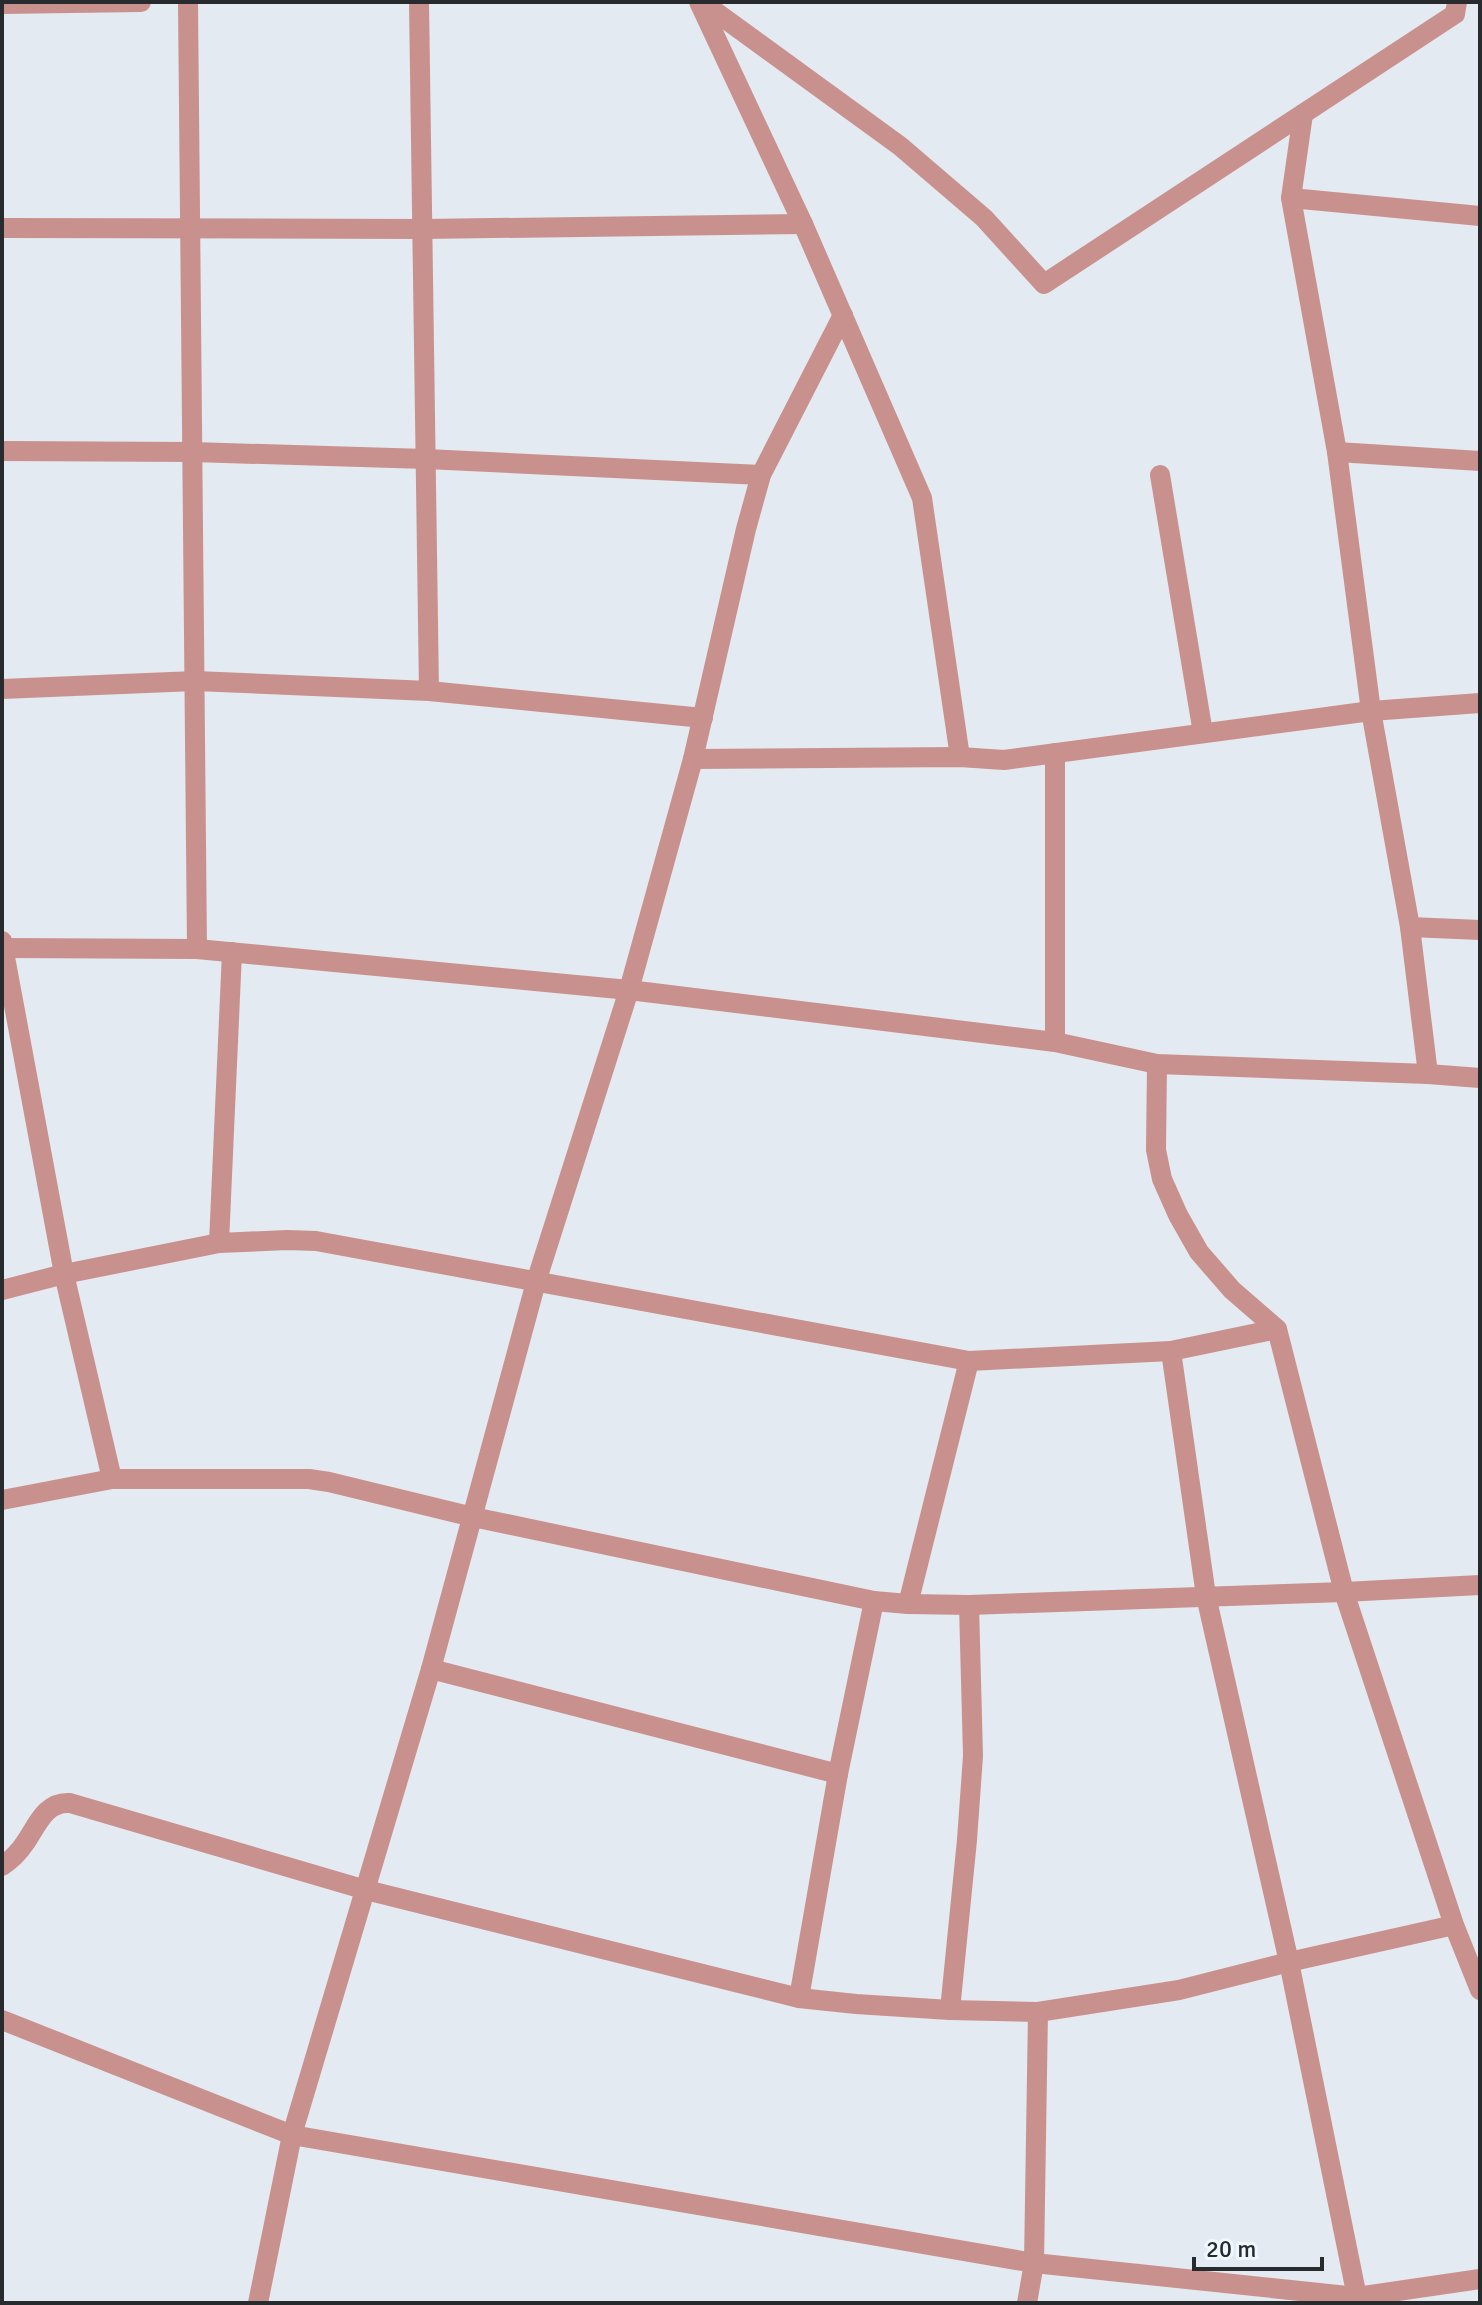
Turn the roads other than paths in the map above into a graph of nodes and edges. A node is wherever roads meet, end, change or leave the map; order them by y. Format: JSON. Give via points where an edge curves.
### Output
{"nodes":[{"id":1,"x":141,"y":2,"type":"edge"},
{"id":2,"x":188,"y":2,"type":"edge"},
{"id":3,"x":419,"y":2,"type":"edge"},
{"id":4,"x":701,"y":2,"type":"edge"},
{"id":5,"x":1457,"y":2,"type":"edge"},
{"id":6,"x":2,"y":4,"type":"edge"},
{"id":7,"x":1303,"y":114,"type":"junction"},
{"id":8,"x":1291,"y":198,"type":"junction"},
{"id":9,"x":1480,"y":216,"type":"edge"},
{"id":10,"x":803,"y":224,"type":"junction"},
{"id":11,"x":2,"y":228,"type":"edge"},
{"id":12,"x":190,"y":228,"type":"junction"},
{"id":13,"x":423,"y":229,"type":"junction"},
{"id":14,"x":843,"y":315,"type":"junction"},
{"id":15,"x":2,"y":451,"type":"edge"},
{"id":16,"x":192,"y":452,"type":"junction"},
{"id":17,"x":1337,"y":452,"type":"junction"},
{"id":18,"x":426,"y":459,"type":"junction"},
{"id":19,"x":1480,"y":461,"type":"edge"},
{"id":20,"x":761,"y":475,"type":"junction"},
{"id":21,"x":1160,"y":475,"type":"dead end"},
{"id":22,"x":195,"y":681,"type":"junction"},
{"id":23,"x":2,"y":689,"type":"edge"},
{"id":24,"x":429,"y":691,"type":"junction"},
{"id":25,"x":1480,"y":703,"type":"edge"},
{"id":26,"x":1371,"y":711,"type":"junction"},
{"id":27,"x":703,"y":718,"type":"junction"},
{"id":28,"x":1203,"y":733,"type":"junction"},
{"id":29,"x":1055,"y":753,"type":"junction"},
{"id":30,"x":960,"y":757,"type":"junction"},
{"id":31,"x":693,"y":759,"type":"junction"},
{"id":32,"x":1410,"y":927,"type":"junction"},
{"id":33,"x":1480,"y":930,"type":"edge"},
{"id":34,"x":2,"y":941,"type":"edge"},
{"id":35,"x":2,"y":948,"type":"edge"},
{"id":36,"x":197,"y":949,"type":"junction"},
{"id":37,"x":232,"y":952,"type":"junction"},
{"id":38,"x":629,"y":990,"type":"junction"},
{"id":39,"x":1055,"y":1042,"type":"junction"},
{"id":40,"x":1157,"y":1064,"type":"junction"},
{"id":41,"x":1428,"y":1074,"type":"junction"},
{"id":42,"x":1480,"y":1078,"type":"edge"},
{"id":43,"x":219,"y":1243,"type":"junction"},
{"id":44,"x":64,"y":1274,"type":"junction"},
{"id":45,"x":536,"y":1282,"type":"junction"},
{"id":46,"x":2,"y":1290,"type":"edge"},
{"id":47,"x":1277,"y":1329,"type":"junction"},
{"id":48,"x":1171,"y":1351,"type":"junction"},
{"id":49,"x":969,"y":1361,"type":"junction"},
{"id":50,"x":112,"y":1479,"type":"junction"},
{"id":51,"x":2,"y":1500,"type":"edge"},
{"id":52,"x":473,"y":1517,"type":"junction"},
{"id":53,"x":1480,"y":1585,"type":"edge"},
{"id":54,"x":1344,"y":1592,"type":"junction"},
{"id":55,"x":1206,"y":1596,"type":"junction"},
{"id":56,"x":874,"y":1601,"type":"junction"},
{"id":57,"x":908,"y":1604,"type":"junction"},
{"id":58,"x":969,"y":1605,"type":"junction"},
{"id":59,"x":431,"y":1669,"type":"junction"},
{"id":60,"x":838,"y":1774,"type":"junction"},
{"id":61,"x":2,"y":1866,"type":"edge"},
{"id":62,"x":366,"y":1890,"type":"junction"},
{"id":63,"x":1454,"y":1925,"type":"junction"},
{"id":64,"x":1289,"y":1962,"type":"junction"},
{"id":65,"x":1480,"y":1990,"type":"edge"},
{"id":66,"x":799,"y":1998,"type":"junction"},
{"id":67,"x":950,"y":2010,"type":"junction"},
{"id":68,"x":1038,"y":2012,"type":"junction"},
{"id":69,"x":2,"y":2020,"type":"edge"},
{"id":70,"x":292,"y":2135,"type":"junction"},
{"id":71,"x":1034,"y":2263,"type":"junction"},
{"id":72,"x":1480,"y":2279,"type":"edge"},
{"id":73,"x":1357,"y":2297,"type":"junction"},
{"id":74,"x":258,"y":2303,"type":"edge"},
{"id":75,"x":1027,"y":2303,"type":"edge"}],
"edges":[{"from":1,"to":6,"type":"street"},
{"from":2,"to":12,"type":"street"},
{"from":3,"to":13,"type":"street"},
{"from":4,"to":7,"type":"street","via":[[900,146],[984,218],[1044,284]]},
{"from":4,"to":10,"type":"street"},
{"from":5,"to":7,"type":"street","via":[[1455,14]]},
{"from":7,"to":8,"type":"street"},
{"from":8,"to":9,"type":"street"},
{"from":8,"to":17,"type":"street"},
{"from":10,"to":13,"type":"street"},
{"from":10,"to":14,"type":"street"},
{"from":11,"to":12,"type":"street"},
{"from":12,"to":13,"type":"street"},
{"from":12,"to":16,"type":"street"},
{"from":13,"to":18,"type":"street"},
{"from":14,"to":20,"type":"street"},
{"from":14,"to":30,"type":"street","via":[[922,498]]},
{"from":15,"to":16,"type":"street"},
{"from":16,"to":18,"type":"street"},
{"from":16,"to":22,"type":"street"},
{"from":17,"to":19,"type":"street"},
{"from":17,"to":26,"type":"street"},
{"from":18,"to":20,"type":"street"},
{"from":18,"to":24,"type":"street"},
{"from":20,"to":27,"type":"street"},
{"from":21,"to":28,"type":"street"},
{"from":22,"to":23,"type":"street"},
{"from":22,"to":24,"type":"street"},
{"from":22,"to":36,"type":"street"},
{"from":24,"to":27,"type":"street"},
{"from":25,"to":26,"type":"street"},
{"from":26,"to":28,"type":"street"},
{"from":26,"to":32,"type":"street"},
{"from":27,"to":31,"type":"street"},
{"from":28,"to":29,"type":"street"},
{"from":29,"to":30,"type":"street","via":[[1004,760]]},
{"from":29,"to":39,"type":"street"},
{"from":30,"to":31,"type":"street"},
{"from":31,"to":38,"type":"street"},
{"from":32,"to":33,"type":"street"},
{"from":32,"to":41,"type":"street"},
{"from":34,"to":35,"type":"street"},
{"from":35,"to":36,"type":"street"},
{"from":35,"to":44,"type":"street"},
{"from":36,"to":37,"type":"street"},
{"from":37,"to":38,"type":"street"},
{"from":37,"to":43,"type":"street"},
{"from":38,"to":39,"type":"street"},
{"from":38,"to":45,"type":"street"},
{"from":39,"to":40,"type":"street"},
{"from":40,"to":41,"type":"street"},
{"from":40,"to":47,"type":"street","via":[[1156,1150],[1178,1215],[1199,1252]]},
{"from":41,"to":42,"type":"street"},
{"from":43,"to":44,"type":"street"},
{"from":43,"to":45,"type":"street","via":[[316,1241]]},
{"from":44,"to":46,"type":"street"},
{"from":44,"to":50,"type":"street"},
{"from":45,"to":49,"type":"street"},
{"from":45,"to":52,"type":"street"},
{"from":47,"to":48,"type":"street"},
{"from":47,"to":54,"type":"street"},
{"from":48,"to":49,"type":"street"},
{"from":48,"to":55,"type":"street"},
{"from":49,"to":57,"type":"street"},
{"from":50,"to":51,"type":"street"},
{"from":50,"to":52,"type":"street","via":[[309,1479]]},
{"from":52,"to":56,"type":"street"},
{"from":52,"to":59,"type":"street"},
{"from":53,"to":54,"type":"street"},
{"from":54,"to":55,"type":"street"},
{"from":54,"to":63,"type":"street"},
{"from":55,"to":58,"type":"street"},
{"from":55,"to":64,"type":"street"},
{"from":56,"to":57,"type":"street"},
{"from":56,"to":60,"type":"street"},
{"from":57,"to":58,"type":"street"},
{"from":58,"to":67,"type":"street","via":[[973,1756]]},
{"from":59,"to":60,"type":"street"},
{"from":59,"to":62,"type":"street"},
{"from":60,"to":66,"type":"street"},
{"from":61,"to":62,"type":"street","via":[[61,1802]]},
{"from":62,"to":66,"type":"street"},
{"from":62,"to":70,"type":"street"},
{"from":63,"to":64,"type":"street"},
{"from":63,"to":65,"type":"street"},
{"from":64,"to":68,"type":"street","via":[[1179,1990]]},
{"from":64,"to":73,"type":"street"},
{"from":66,"to":67,"type":"street"},
{"from":67,"to":68,"type":"street"},
{"from":68,"to":71,"type":"street"},
{"from":69,"to":70,"type":"street"},
{"from":70,"to":71,"type":"street"},
{"from":70,"to":74,"type":"street"},
{"from":71,"to":73,"type":"street"},
{"from":71,"to":75,"type":"street"},
{"from":72,"to":73,"type":"street"}]}
